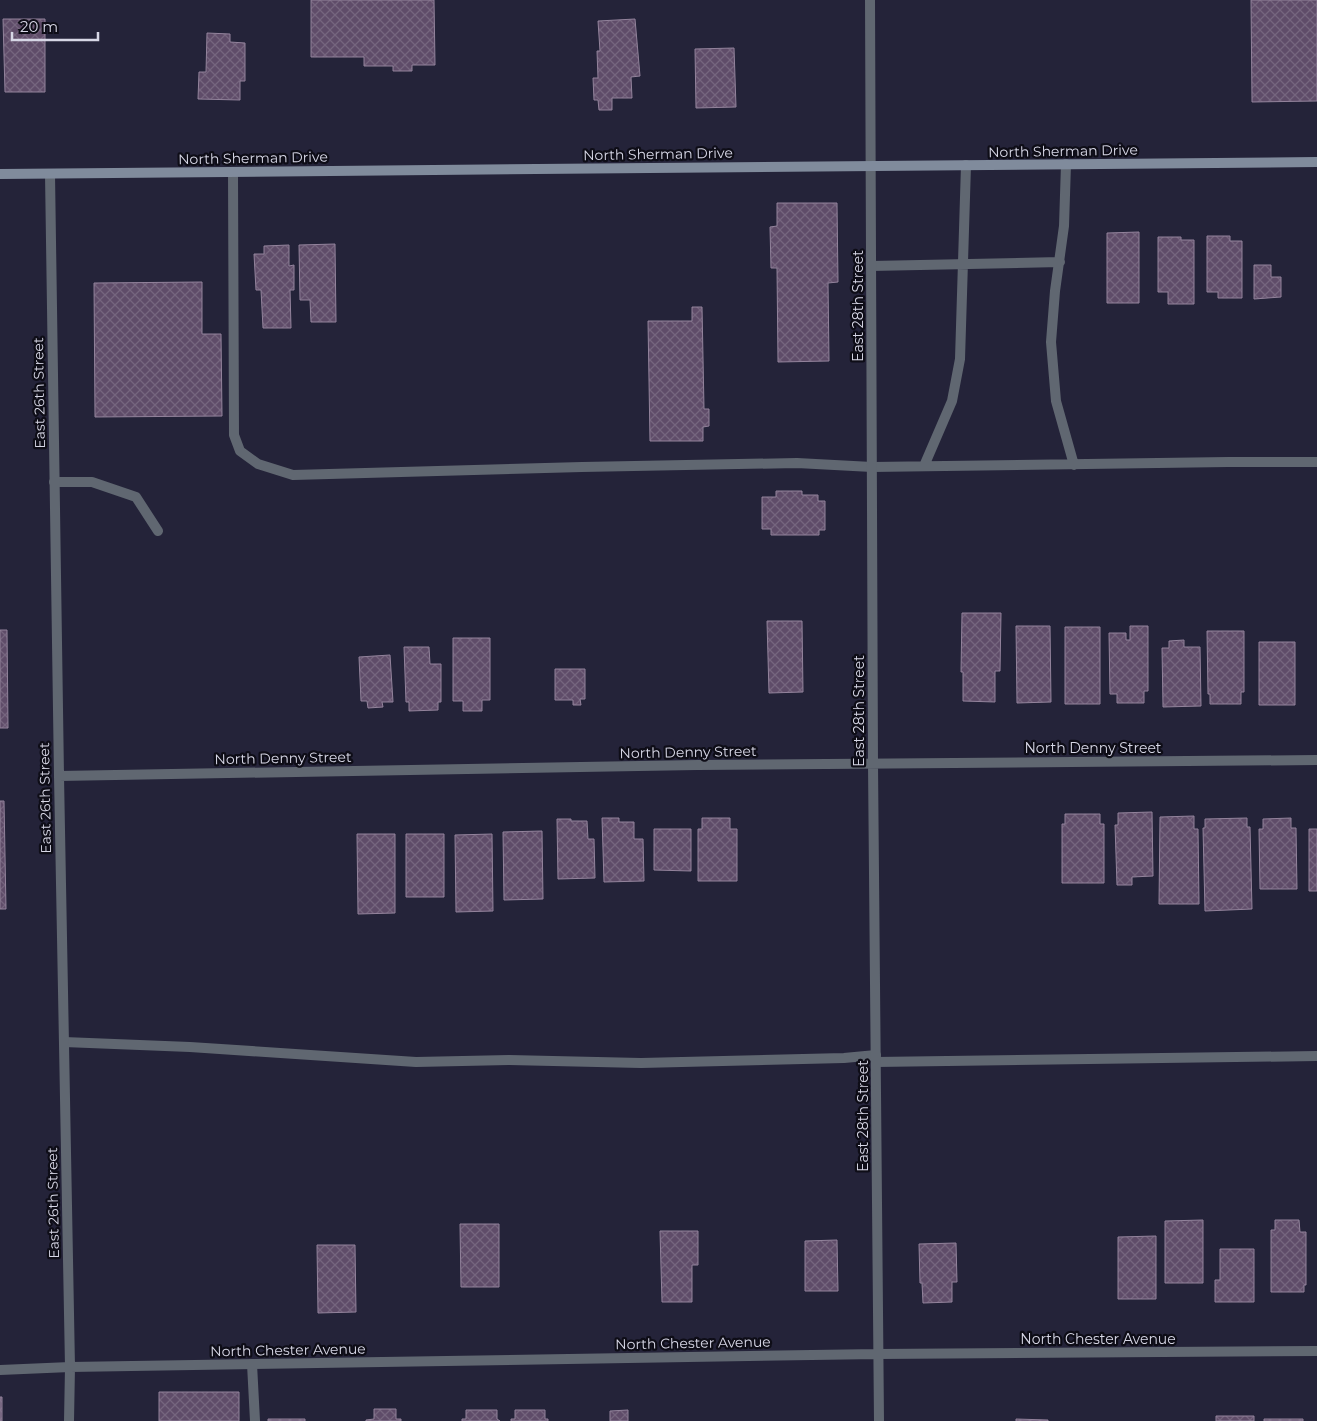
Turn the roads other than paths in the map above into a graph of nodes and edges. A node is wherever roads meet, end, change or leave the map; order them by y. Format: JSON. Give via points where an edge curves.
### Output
{"nodes":[{"id":1,"x":870,"y":0,"type":"edge"},
{"id":2,"x":1317,"y":162,"type":"edge"},
{"id":3,"x":1066,"y":164,"type":"junction"},
{"id":4,"x":966,"y":165,"type":"junction"},
{"id":5,"x":871,"y":166,"type":"junction"},
{"id":6,"x":233,"y":172,"type":"junction"},
{"id":7,"x":0,"y":174,"type":"edge"},
{"id":8,"x":50,"y":174,"type":"junction"},
{"id":9,"x":1060,"y":262,"type":"junction"},
{"id":10,"x":964,"y":265,"type":"junction"},
{"id":11,"x":871,"y":266,"type":"junction"},
{"id":12,"x":1317,"y":462,"type":"edge"},
{"id":13,"x":1074,"y":465,"type":"junction"},
{"id":14,"x":924,"y":466,"type":"junction"},
{"id":15,"x":872,"y":467,"type":"junction"},
{"id":16,"x":54,"y":482,"type":"junction"},
{"id":17,"x":158,"y":531,"type":"dead end"},
{"id":18,"x":1317,"y":760,"type":"edge"},
{"id":19,"x":873,"y":764,"type":"junction"},
{"id":20,"x":59,"y":776,"type":"junction"},
{"id":21,"x":64,"y":1042,"type":"junction"},
{"id":22,"x":1317,"y":1056,"type":"edge"},
{"id":23,"x":876,"y":1059,"type":"junction"},
{"id":24,"x":1317,"y":1351,"type":"edge"},
{"id":25,"x":878,"y":1354,"type":"junction"},
{"id":26,"x":252,"y":1364,"type":"junction"},
{"id":27,"x":70,"y":1367,"type":"junction"},
{"id":28,"x":0,"y":1370,"type":"edge"},
{"id":29,"x":69,"y":1421,"type":"edge"},
{"id":30,"x":255,"y":1421,"type":"edge"},
{"id":31,"x":878,"y":1421,"type":"edge"}],
"edges":[{"from":1,"to":5,"type":"street","name":"East 28th Street"},
{"from":2,"to":3,"type":"main road","name":"North Sherman Drive"},
{"from":3,"to":4,"type":"main road","name":"North Sherman Drive"},
{"from":3,"to":9,"type":"street"},
{"from":4,"to":5,"type":"main road","name":"North Sherman Drive"},
{"from":4,"to":10,"type":"street"},
{"from":5,"to":6,"type":"main road","name":"North Sherman Drive"},
{"from":5,"to":11,"type":"street","name":"East 28th Street"},
{"from":6,"to":8,"type":"main road","name":"North Sherman Drive"},
{"from":6,"to":15,"type":"street","via":[[234,435],[240,451],[258,464],[293,475],[777,463]]},
{"from":7,"to":8,"type":"main road","name":"North Sherman Drive"},
{"from":8,"to":16,"type":"street","name":"East 26th Street"},
{"from":9,"to":10,"type":"street"},
{"from":9,"to":13,"type":"street","via":[[1050,342],[1056,402]]},
{"from":10,"to":11,"type":"street"},
{"from":10,"to":14,"type":"street","via":[[960,359],[952,401]]},
{"from":11,"to":15,"type":"street","name":"East 28th Street"},
{"from":12,"to":13,"type":"street"},
{"from":13,"to":14,"type":"street"},
{"from":14,"to":15,"type":"street"},
{"from":15,"to":19,"type":"street","name":"East 28th Street"},
{"from":16,"to":17,"type":"street","via":[[92,482],[136,497]]},
{"from":16,"to":20,"type":"street","name":"East 26th Street"},
{"from":18,"to":19,"type":"street","name":"North Denny Street"},
{"from":19,"to":20,"type":"street","name":"North Denny Street"},
{"from":19,"to":23,"type":"street","name":"East 28th Street"},
{"from":20,"to":21,"type":"street","name":"East 26th Street"},
{"from":21,"to":23,"type":"street","via":[[416,1062]]},
{"from":21,"to":27,"type":"street","name":"East 26th Street"},
{"from":22,"to":23,"type":"street"},
{"from":23,"to":25,"type":"street","name":"East 28th Street"},
{"from":24,"to":25,"type":"street","name":"North Chester Avenue"},
{"from":25,"to":26,"type":"street","name":"North Chester Avenue"},
{"from":25,"to":31,"type":"street","name":"East 28th Street"},
{"from":26,"to":27,"type":"street","name":"North Chester Avenue"},
{"from":26,"to":30,"type":"street"},
{"from":27,"to":28,"type":"street","name":"North Chester Avenue"},
{"from":27,"to":29,"type":"street","name":"East 26th Street"}]}
